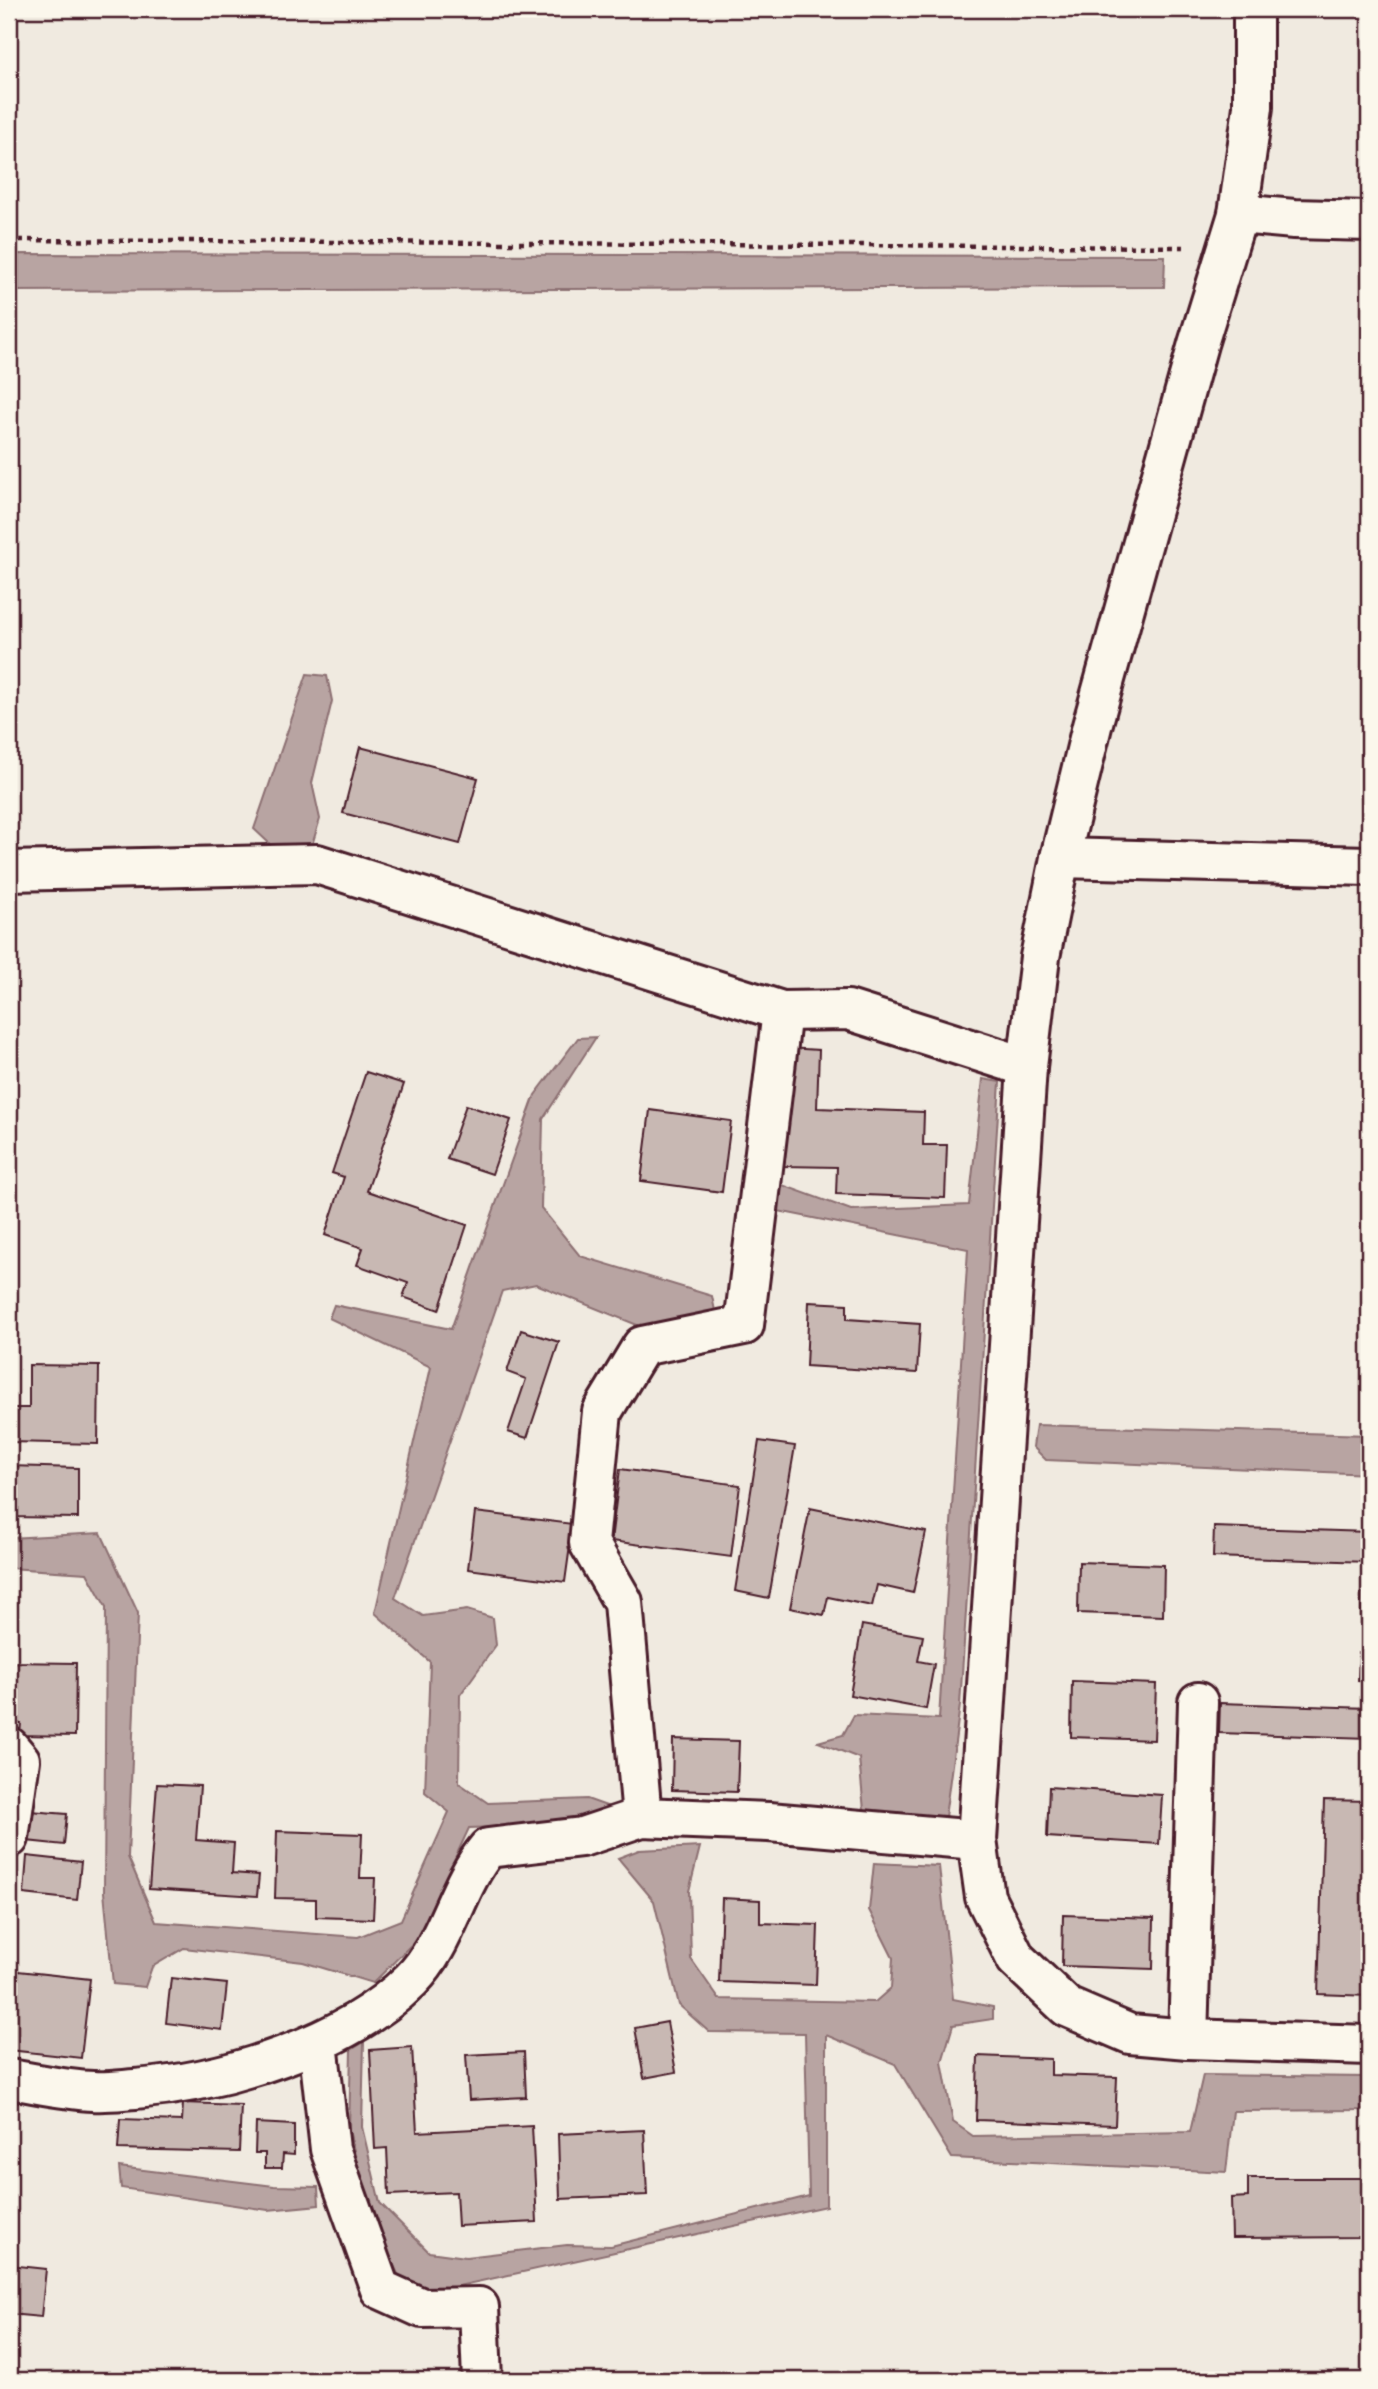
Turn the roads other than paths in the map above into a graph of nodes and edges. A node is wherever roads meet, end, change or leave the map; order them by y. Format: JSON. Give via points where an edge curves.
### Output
{"nodes":[{"id":1,"x":1253,"y":9,"type":"edge"},
{"id":2,"x":1369,"y":221,"type":"edge"},
{"id":3,"x":1234,"y":231,"type":"junction"},
{"id":4,"x":1060,"y":858,"type":"junction"},
{"id":5,"x":1369,"y":866,"type":"edge"},
{"id":6,"x":9,"y":871,"type":"edge"},
{"id":7,"x":782,"y":1011,"type":"junction"},
{"id":8,"x":1027,"y":1067,"type":"junction"},
{"id":9,"x":1198,"y":1702,"type":"dead end"},
{"id":10,"x":9,"y":1747,"type":"edge"},
{"id":11,"x":642,"y":1817,"type":"junction"},
{"id":12,"x":9,"y":1838,"type":"edge"},
{"id":13,"x":977,"y":1840,"type":"junction"},
{"id":14,"x":1188,"y":2039,"type":"junction"},
{"id":15,"x":318,"y":2043,"type":"junction"},
{"id":16,"x":1369,"y":2045,"type":"edge"},
{"id":17,"x":9,"y":2079,"type":"edge"},
{"id":18,"x":482,"y":2380,"type":"edge"}],
"edges":[{"from":1,"to":3,"type":"street","via":[[1253,107]]},
{"from":2,"to":3,"type":"street","via":[[1294,219]]},
{"from":3,"to":4,"type":"street","via":[[1092,726]]},
{"from":4,"to":5,"type":"street"},
{"from":4,"to":8,"type":"street","via":[[1040,957]]},
{"from":6,"to":7,"type":"street","via":[[317,864]]},
{"from":7,"to":8,"type":"street","via":[[848,1010]]},
{"from":7,"to":11,"type":"street","via":[[744,1325],[642,1346],[601,1412],[589,1543],[624,1602]]},
{"from":8,"to":13,"type":"street"},
{"from":9,"to":14,"type":"street"},
{"from":10,"to":12,"type":"street","via":[[20,1760]]},
{"from":11,"to":13,"type":"street","via":[[769,1822]]},
{"from":11,"to":15,"type":"street","via":[[582,1838],[488,1848],[475,1864],[436,1946],[412,1979]]},
{"from":13,"to":14,"type":"street","via":[[985,1896],[1016,1959],[1067,2007],[1130,2034]]},
{"from":14,"to":16,"type":"street"},
{"from":15,"to":17,"type":"street","via":[[257,2066],[173,2086],[94,2092]]},
{"from":15,"to":18,"type":"street","via":[[330,2149],[380,2289],[422,2308],[479,2307]]}]}
